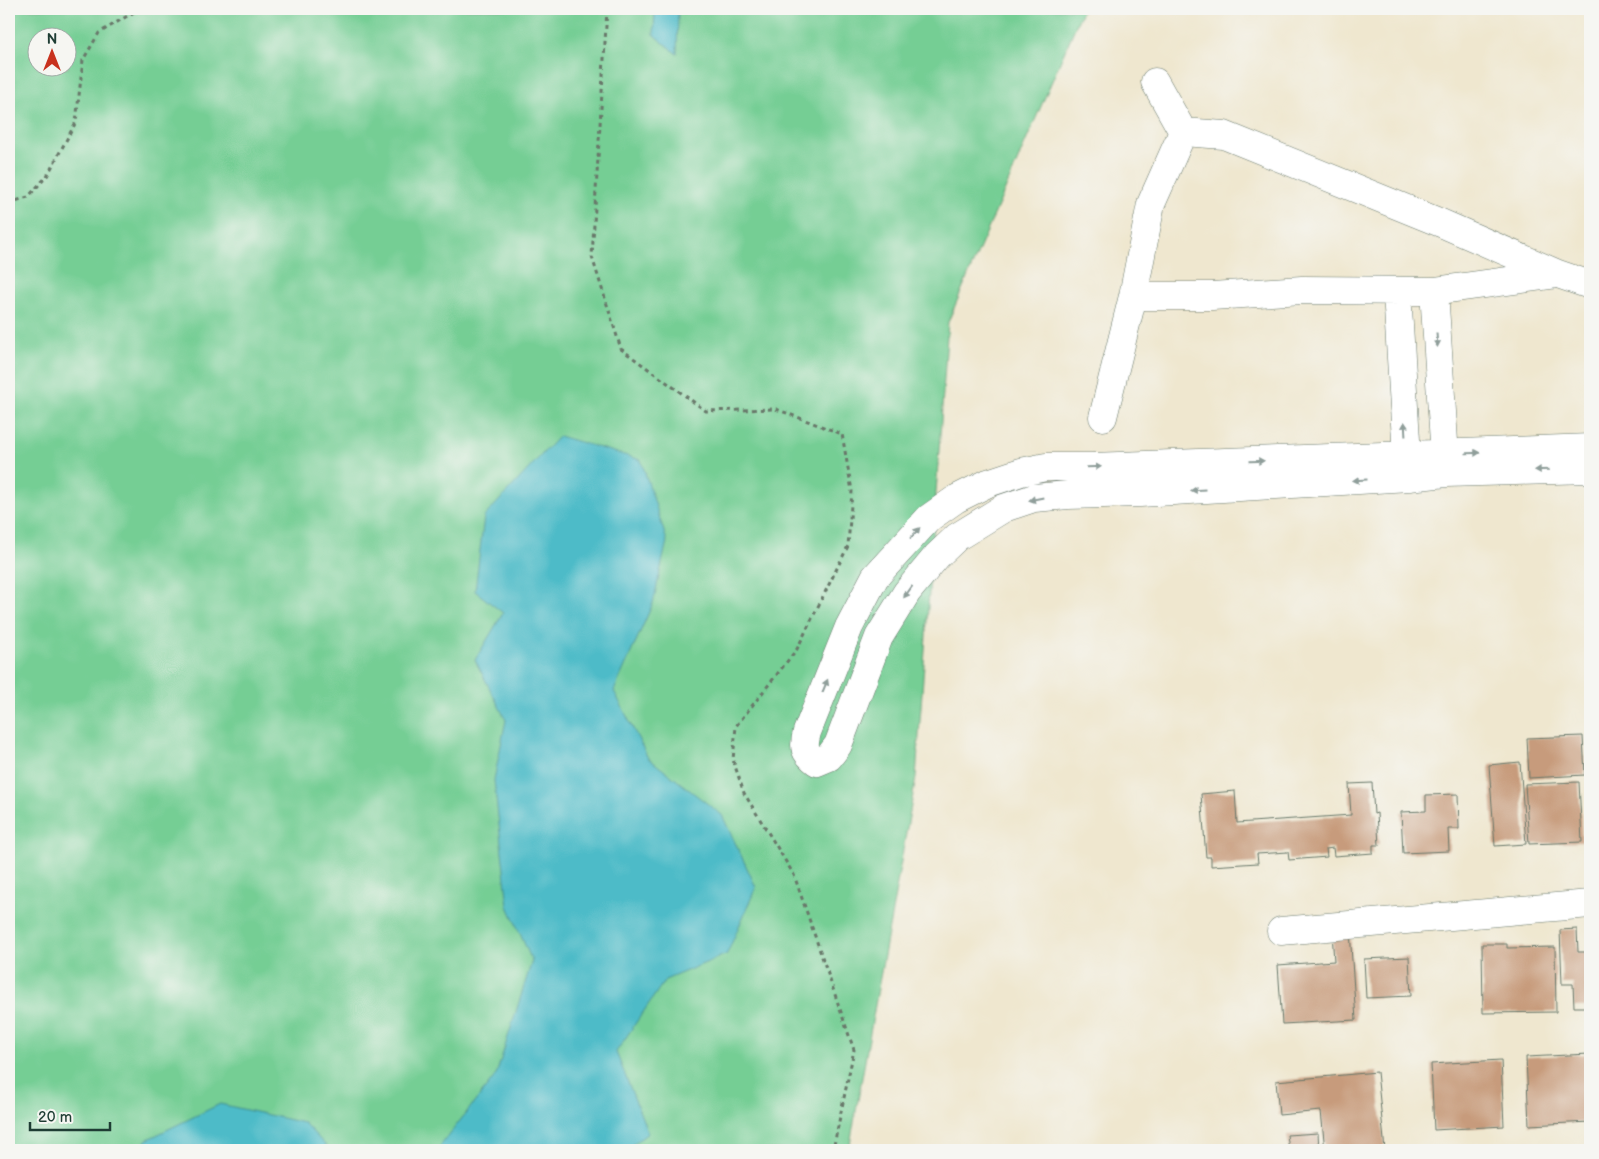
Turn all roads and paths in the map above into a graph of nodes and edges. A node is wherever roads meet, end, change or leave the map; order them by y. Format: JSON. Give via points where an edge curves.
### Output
{"nodes":[{"id":1,"x":139,"y":9,"type":"edge"},
{"id":2,"x":607,"y":9,"type":"edge"},
{"id":3,"x":1155,"y":82,"type":"dead end"},
{"id":4,"x":1183,"y":132,"type":"junction"},
{"id":5,"x":9,"y":203,"type":"edge"},
{"id":6,"x":1558,"y":274,"type":"junction"},
{"id":7,"x":1590,"y":285,"type":"edge"},
{"id":8,"x":1434,"y":291,"type":"junction"},
{"id":9,"x":1397,"y":292,"type":"junction"},
{"id":10,"x":1133,"y":296,"type":"junction"},
{"id":11,"x":1103,"y":417,"type":"dead end"},
{"id":12,"x":1590,"y":448,"type":"edge"},
{"id":13,"x":1446,"y":463,"type":"junction"},
{"id":14,"x":1408,"y":467,"type":"junction"},
{"id":15,"x":1590,"y":469,"type":"edge"},
{"id":16,"x":1590,"y":904,"type":"edge"},
{"id":17,"x":1280,"y":931,"type":"dead end"},
{"id":18,"x":834,"y":1150,"type":"edge"}],
"edges":[{"from":1,"to":5,"type":"path","via":[[99,33],[83,60],[76,122],[47,176],[28,197]]},
{"from":2,"to":18,"type":"path","via":[[592,257],[621,349],[706,411],[776,409],[842,434],[852,492],[848,546],[797,649],[736,726],[733,760],[744,793],[794,875],[854,1050]]},
{"from":3,"to":4,"type":"street"},
{"from":4,"to":6,"type":"street","via":[[1224,135]]},
{"from":4,"to":10,"type":"street","via":[[1151,204]]},
{"from":6,"to":7,"type":"street"},
{"from":6,"to":8,"type":"street"},
{"from":8,"to":9,"type":"street"},
{"from":8,"to":13,"type":"street","one_way":true},
{"from":9,"to":10,"type":"street","via":[[1302,290],[1212,296]]},
{"from":14,"to":9,"type":"street","one_way":true},
{"from":10,"to":11,"type":"street"},
{"from":13,"to":12,"type":"street","one_way":true},
{"from":13,"to":14,"type":"street"},
{"from":15,"to":13,"type":"street","one_way":true},
{"from":14,"to":14,"type":"street","one_way":true,"via":[[1140,493],[1034,498],[1004,508],[957,537],[908,592],[879,637],[838,746],[829,757],[817,762],[808,755],[804,745],[807,732],[849,627],[875,578],[929,518],[988,483],[1046,466]]},
{"from":16,"to":17,"type":"street"}]}
